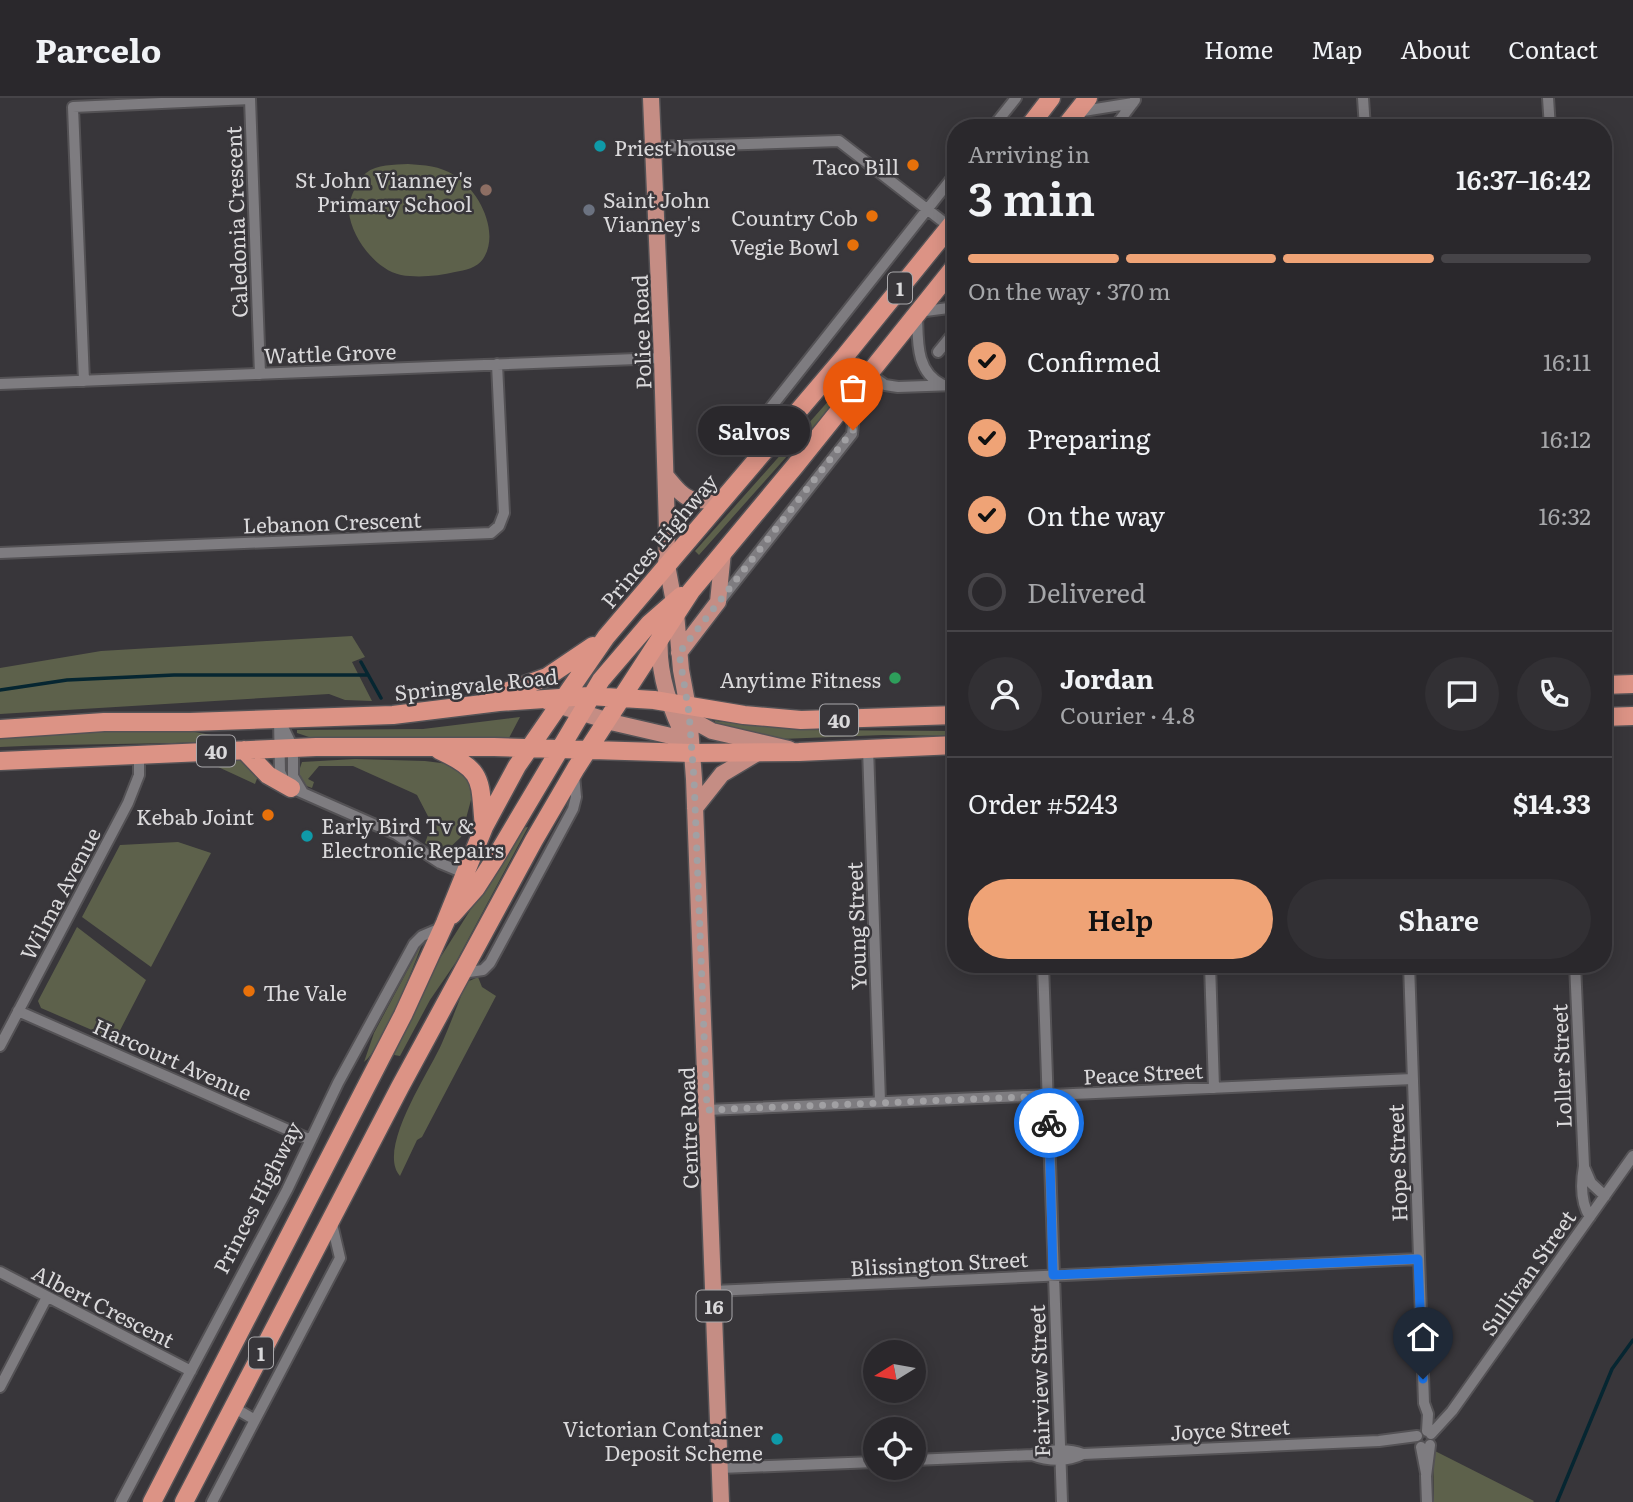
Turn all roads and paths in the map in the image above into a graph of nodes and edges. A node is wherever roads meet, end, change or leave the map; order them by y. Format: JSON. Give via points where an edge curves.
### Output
{"nodes":[{"id":1,"x":651,"y":98,"type":"edge"},
{"id":2,"x":1016,"y":98,"type":"edge"},
{"id":3,"x":1051,"y":98,"type":"edge"},
{"id":4,"x":1088,"y":98,"type":"edge"},
{"id":5,"x":1363,"y":98,"type":"edge"},
{"id":6,"x":1548,"y":98,"type":"edge"},
{"id":7,"x":1135,"y":100,"type":"edge"},
{"id":8,"x":1075,"y":113,"type":"junction"},
{"id":9,"x":999,"y":119,"type":"edge"},
{"id":10,"x":1035,"y":119,"type":"edge"},
{"id":11,"x":1071,"y":119,"type":"edge"},
{"id":12,"x":1121,"y":119,"type":"edge"},
{"id":13,"x":1364,"y":119,"type":"edge"},
{"id":14,"x":1549,"y":119,"type":"edge"},
{"id":15,"x":653,"y":147,"type":"junction"},
{"id":16,"x":947,"y":184,"type":"edge"},
{"id":17,"x":927,"y":209,"type":"junction"},
{"id":18,"x":947,"y":220,"type":"edge"},
{"id":19,"x":947,"y":230,"type":"edge"},
{"id":20,"x":947,"y":276,"type":"edge"},
{"id":21,"x":947,"y":308,"type":"edge"},
{"id":22,"x":918,"y":313,"type":"junction"},
{"id":23,"x":947,"y":341,"type":"edge"},
{"id":24,"x":938,"y":352,"type":"dead end"},
{"id":25,"x":845,"y":356,"type":"junction"},
{"id":26,"x":662,"y":358,"type":"junction"},
{"id":27,"x":497,"y":364,"type":"junction"},
{"id":28,"x":260,"y":374,"type":"junction"},
{"id":29,"x":869,"y":374,"type":"junction"},
{"id":30,"x":84,"y":381,"type":"junction"},
{"id":31,"x":0,"y":384,"type":"edge"},
{"id":32,"x":943,"y":386,"type":"junction"},
{"id":33,"x":947,"y":386,"type":"edge"},
{"id":34,"x":845,"y":403,"type":"junction"},
{"id":35,"x":743,"y":436,"type":"dead end"},
{"id":36,"x":666,"y":475,"type":"junction"},
{"id":37,"x":726,"y":497,"type":"junction"},
{"id":38,"x":723,"y":552,"type":"junction"},
{"id":39,"x":0,"y":553,"type":"edge"},
{"id":40,"x":667,"y":565,"type":"junction"},
{"id":41,"x":717,"y":604,"type":"junction"},
{"id":42,"x":671,"y":608,"type":"junction"},
{"id":43,"x":606,"y":637,"type":"junction"},
{"id":44,"x":660,"y":638,"type":"junction"},
{"id":45,"x":679,"y":653,"type":"junction"},
{"id":46,"x":1633,"y":684,"type":"edge"},
{"id":47,"x":1612,"y":685,"type":"edge"},
{"id":48,"x":590,"y":696,"type":"junction"},
{"id":49,"x":620,"y":698,"type":"junction"},
{"id":50,"x":561,"y":701,"type":"junction"},
{"id":51,"x":467,"y":706,"type":"junction"},
{"id":52,"x":683,"y":709,"type":"junction"},
{"id":53,"x":579,"y":712,"type":"junction"},
{"id":54,"x":947,"y":715,"type":"edge"},
{"id":55,"x":1633,"y":716,"type":"edge"},
{"id":56,"x":1612,"y":717,"type":"edge"},
{"id":57,"x":279,"y":719,"type":"junction"},
{"id":58,"x":606,"y":720,"type":"junction"},
{"id":59,"x":0,"y":729,"type":"edge"},
{"id":60,"x":947,"y":745,"type":"edge"},
{"id":61,"x":433,"y":747,"type":"junction"},
{"id":62,"x":286,"y":748,"type":"junction"},
{"id":63,"x":528,"y":748,"type":"junction"},
{"id":64,"x":868,"y":748,"type":"junction"},
{"id":65,"x":558,"y":749,"type":"junction"},
{"id":66,"x":244,"y":750,"type":"junction"},
{"id":67,"x":587,"y":750,"type":"junction"},
{"id":68,"x":759,"y":752,"type":"junction"},
{"id":69,"x":799,"y":752,"type":"junction"},
{"id":70,"x":692,"y":753,"type":"junction"},
{"id":71,"x":139,"y":754,"type":"junction"},
{"id":72,"x":0,"y":761,"type":"edge"},
{"id":73,"x":299,"y":792,"type":"junction"},
{"id":74,"x":695,"y":808,"type":"junction"},
{"id":75,"x":484,"y":827,"type":"junction"},
{"id":76,"x":464,"y":873,"type":"junction"},
{"id":77,"x":444,"y":925,"type":"junction"},
{"id":78,"x":1043,"y":973,"type":"edge"},
{"id":79,"x":1210,"y":973,"type":"edge"},
{"id":80,"x":1409,"y":973,"type":"edge"},
{"id":81,"x":1575,"y":973,"type":"edge"},
{"id":82,"x":19,"y":1011,"type":"junction"},
{"id":83,"x":0,"y":1046,"type":"edge"},
{"id":84,"x":1413,"y":1079,"type":"junction"},
{"id":85,"x":1214,"y":1088,"type":"junction"},
{"id":86,"x":1047,"y":1096,"type":"junction"},
{"id":87,"x":880,"y":1102,"type":"junction"},
{"id":88,"x":707,"y":1110,"type":"junction"},
{"id":89,"x":311,"y":1140,"type":"junction"},
{"id":90,"x":331,"y":1156,"type":"junction"},
{"id":91,"x":1633,"y":1156,"type":"edge"},
{"id":92,"x":1584,"y":1166,"type":"junction"},
{"id":93,"x":357,"y":1170,"type":"junction"},
{"id":94,"x":1605,"y":1196,"type":"junction"},
{"id":95,"x":1590,"y":1217,"type":"junction"},
{"id":96,"x":331,"y":1220,"type":"junction"},
{"id":97,"x":1418,"y":1259,"type":"junction"},
{"id":98,"x":0,"y":1272,"type":"edge"},
{"id":99,"x":1053,"y":1275,"type":"junction"},
{"id":100,"x":713,"y":1291,"type":"junction"},
{"id":101,"x":47,"y":1297,"type":"junction"},
{"id":102,"x":191,"y":1371,"type":"junction"},
{"id":103,"x":0,"y":1387,"type":"edge"},
{"id":104,"x":233,"y":1407,"type":"junction"},
{"id":105,"x":255,"y":1420,"type":"junction"},
{"id":106,"x":1424,"y":1439,"type":"junction"},
{"id":107,"x":1060,"y":1455,"type":"junction"},
{"id":108,"x":926,"y":1459,"type":"edge"},
{"id":109,"x":863,"y":1462,"type":"edge"},
{"id":110,"x":720,"y":1468,"type":"junction"},
{"id":111,"x":121,"y":1502,"type":"edge"},
{"id":112,"x":152,"y":1502,"type":"edge"},
{"id":113,"x":184,"y":1502,"type":"edge"},
{"id":114,"x":212,"y":1502,"type":"edge"},
{"id":115,"x":721,"y":1502,"type":"edge"},
{"id":116,"x":1062,"y":1502,"type":"edge"},
{"id":117,"x":1427,"y":1502,"type":"edge"}],
"edges":[{"from":1,"to":15,"type":"main road","name":"Police Road","number":"16"},
{"from":2,"to":9,"type":"street"},
{"from":3,"to":10,"type":"highway"},
{"from":4,"to":8,"type":"highway"},
{"from":5,"to":13,"type":"street"},
{"from":6,"to":14,"type":"street"},
{"from":7,"to":8,"type":"street"},
{"from":7,"to":12,"type":"street"},
{"from":8,"to":11,"type":"highway"},
{"from":15,"to":17,"type":"street","via":[[835,140]]},
{"from":15,"to":26,"type":"main road","name":"Police Road","number":"16"},
{"from":16,"to":17,"type":"street"},
{"from":17,"to":18,"type":"street"},
{"from":17,"to":35,"type":"street","via":[[753,430]]},
{"from":19,"to":25,"type":"highway","name":"Princes Highway","number":"1"},
{"from":20,"to":22,"type":"highway","number":"1"},
{"from":21,"to":22,"type":"street"},
{"from":22,"to":29,"type":"highway","number":"1"},
{"from":22,"to":32,"type":"street","via":[[922,363]]},
{"from":23,"to":24,"type":"street"},
{"from":25,"to":29,"type":"street"},
{"from":25,"to":37,"type":"highway","name":"Princes Highway","number":"1"},
{"from":26,"to":27,"type":"street","name":"Wattle Grove"},
{"from":26,"to":36,"type":"main road","name":"Police Road","number":"16"},
{"from":27,"to":28,"type":"street","name":"Wattle Grove"},
{"from":27,"to":39,"type":"street","name":"Lebanon Crescent","via":[[503,513],[491,533]]},
{"from":28,"to":30,"type":"street","name":"Wattle Grove"},
{"from":28,"to":30,"type":"street","name":"Caledonia Crescent","via":[[250,99],[73,107]]},
{"from":29,"to":32,"type":"street","via":[[894,387]]},
{"from":29,"to":34,"type":"highway","number":"1"},
{"from":30,"to":31,"type":"street","name":"Wattle Grove"},
{"from":32,"to":33,"type":"street"},
{"from":34,"to":38,"type":"highway","number":"1"},
{"from":34,"to":41,"type":"street","via":[[853,428],[850,437]]},
{"from":36,"to":37,"type":"main road","via":[[690,499]]},
{"from":36,"to":40,"type":"main road","name":"Police Road","number":"16"},
{"from":37,"to":40,"type":"highway","name":"Princes Highway","number":"1"},
{"from":38,"to":41,"type":"main road"},
{"from":38,"to":42,"type":"highway","number":"1"},
{"from":40,"to":42,"type":"main road","name":"Police Road","number":"16"},
{"from":40,"to":43,"type":"highway","name":"Princes Highway","number":"1"},
{"from":41,"to":45,"type":"main road"},
{"from":42,"to":44,"type":"highway","number":"1"},
{"from":42,"to":45,"type":"main road","name":"Centre Road","number":"16"},
{"from":42,"to":48,"type":"highway","name":"Princes Highway"},
{"from":43,"to":50,"type":"highway","name":"Princes Highway","number":"1"},
{"from":43,"to":51,"type":"highway","via":[[547,677]]},
{"from":44,"to":49,"type":"highway","number":"1"},
{"from":44,"to":52,"type":"main road","name":"Centre Road","number":"16","via":[[660,668]]},
{"from":45,"to":52,"type":"main road","name":"Centre Road","number":"16"},
{"from":46,"to":47,"type":"highway"},
{"from":48,"to":49,"type":"highway","name":"Springvale Road","number":"40"},
{"from":48,"to":50,"type":"highway","name":"Springvale Road","number":"40"},
{"from":48,"to":53,"type":"highway","name":"Princes Highway"},
{"from":49,"to":52,"type":"highway","name":"Springvale Road","number":"40"},
{"from":49,"to":58,"type":"highway","number":"1"},
{"from":50,"to":51,"type":"highway","name":"Springvale Road","number":"40"},
{"from":50,"to":53,"type":"main road"},
{"from":50,"to":63,"type":"highway","name":"Princes Highway","number":"1"},
{"from":51,"to":57,"type":"highway","name":"Springvale Road","number":"40","via":[[393,715]]},
{"from":52,"to":54,"type":"highway","name":"Springvale Road","number":"40","via":[[801,720]]},
{"from":52,"to":69,"type":"main road","via":[[712,731]]},
{"from":52,"to":70,"type":"main road","name":"Centre Road","number":"16"},
{"from":52,"to":70,"type":"main road","name":"Centre Road","number":"16"},
{"from":53,"to":58,"type":"main road"},
{"from":53,"to":65,"type":"highway","name":"Princes Highway"},
{"from":55,"to":56,"type":"highway"},
{"from":57,"to":59,"type":"highway","name":"Springvale Road","number":"40"},
{"from":57,"to":62,"type":"street"},
{"from":58,"to":67,"type":"highway","number":"1"},
{"from":58,"to":70,"type":"main road","via":[[671,736]]},
{"from":60,"to":64,"type":"highway","number":"40"},
{"from":61,"to":62,"type":"highway","number":"40"},
{"from":61,"to":63,"type":"highway","number":"40"},
{"from":61,"to":75,"type":"highway","via":[[465,762],[476,775]]},
{"from":62,"to":66,"type":"highway","number":"40"},
{"from":62,"to":73,"type":"street"},
{"from":62,"to":73,"type":"street","via":[[281,775],[285,784]]},
{"from":63,"to":65,"type":"highway","number":"40"},
{"from":63,"to":75,"type":"highway","name":"Princes Highway","number":"1"},
{"from":64,"to":69,"type":"highway","number":"40"},
{"from":64,"to":87,"type":"street","name":"Young Street"},
{"from":65,"to":67,"type":"highway","number":"40"},
{"from":65,"to":77,"type":"highway","name":"Princes Highway","via":[[489,868]]},
{"from":66,"to":71,"type":"highway","number":"40"},
{"from":66,"to":73,"type":"highway","via":[[268,775]]},
{"from":67,"to":70,"type":"highway","number":"40"},
{"from":67,"to":93,"type":"highway","number":"1"},
{"from":68,"to":69,"type":"highway","number":"40"},
{"from":68,"to":70,"type":"highway","number":"40"},
{"from":68,"to":74,"type":"main road","via":[[722,774]]},
{"from":70,"to":74,"type":"main road","name":"Centre Road","number":"16"},
{"from":71,"to":72,"type":"highway","number":"40"},
{"from":71,"to":82,"type":"street","name":"Wilma Avenue","via":[[139,775],[128,803]]},
{"from":73,"to":76,"type":"street","via":[[402,837]]},
{"from":74,"to":88,"type":"main road","name":"Centre Road","number":"16"},
{"from":75,"to":76,"type":"highway","name":"Princes Highway","number":"1"},
{"from":76,"to":77,"type":"highway","name":"Princes Highway","number":"1"},
{"from":77,"to":89,"type":"street","name":"Princes Highway","via":[[414,944]]},
{"from":77,"to":90,"type":"highway","name":"Princes Highway","number":"1"},
{"from":78,"to":86,"type":"street","name":"Fairview Street"},
{"from":79,"to":85,"type":"street"},
{"from":80,"to":84,"type":"street","name":"Hope Street"},
{"from":81,"to":92,"type":"street","name":"Loller Street"},
{"from":82,"to":83,"type":"street","name":"Wilma Avenue"},
{"from":82,"to":89,"type":"street","name":"Harcourt Avenue"},
{"from":84,"to":85,"type":"street","name":"Peace Street"},
{"from":84,"to":97,"type":"street","name":"Hope Street"},
{"from":85,"to":86,"type":"street","name":"Peace Street"},
{"from":86,"to":87,"type":"street","name":"Peace Street"},
{"from":86,"to":99,"type":"street","name":"Fairview Street"},
{"from":87,"to":88,"type":"street","name":"Peace Street"},
{"from":88,"to":100,"type":"main road","name":"Centre Road","number":"16"},
{"from":89,"to":102,"type":"street","name":"Princes Highway"},
{"from":90,"to":93,"type":"highway"},
{"from":90,"to":112,"type":"highway","name":"Princes Highway","number":"1"},
{"from":91,"to":94,"type":"street","name":"Sullivan Street"},
{"from":92,"to":94,"type":"street","via":[[1591,1183]]},
{"from":92,"to":95,"type":"street","name":"Loller Street","via":[[1583,1200]]},
{"from":93,"to":96,"type":"highway","number":"1"},
{"from":94,"to":95,"type":"street","name":"Sullivan Street"},
{"from":95,"to":106,"type":"street","name":"Sullivan Street","via":[[1452,1411]]},
{"from":96,"to":104,"type":"highway","number":"1"},
{"from":96,"to":105,"type":"street","via":[[340,1258]]},
{"from":97,"to":99,"type":"street","name":"Blissington Street"},
{"from":97,"to":106,"type":"street","name":"Hope Street"},
{"from":98,"to":101,"type":"street","name":"Albert Crescent"},
{"from":99,"to":100,"type":"street","name":"Blissington Street"},
{"from":99,"to":107,"type":"street","name":"Fairview Street"},
{"from":100,"to":110,"type":"main road","name":"Centre Road","number":"16"},
{"from":101,"to":102,"type":"street","name":"Albert Crescent"},
{"from":101,"to":103,"type":"street"},
{"from":102,"to":111,"type":"street","name":"Princes Highway"},
{"from":104,"to":105,"type":"street"},
{"from":104,"to":113,"type":"highway","number":"1"},
{"from":105,"to":114,"type":"street"},
{"from":106,"to":107,"type":"street","name":"Joyce Street","via":[[1396,1444],[1379,1441],[1074,1458]]},
{"from":106,"to":117,"type":"street","name":"Hope Street"},
{"from":107,"to":108,"type":"street","name":"Joyce Street","via":[[1045,1460],[1032,1455]]},
{"from":107,"to":116,"type":"street","name":"Fairview Street"},
{"from":109,"to":110,"type":"street"},
{"from":110,"to":115,"type":"main road","name":"Centre Road","number":"16"}]}
